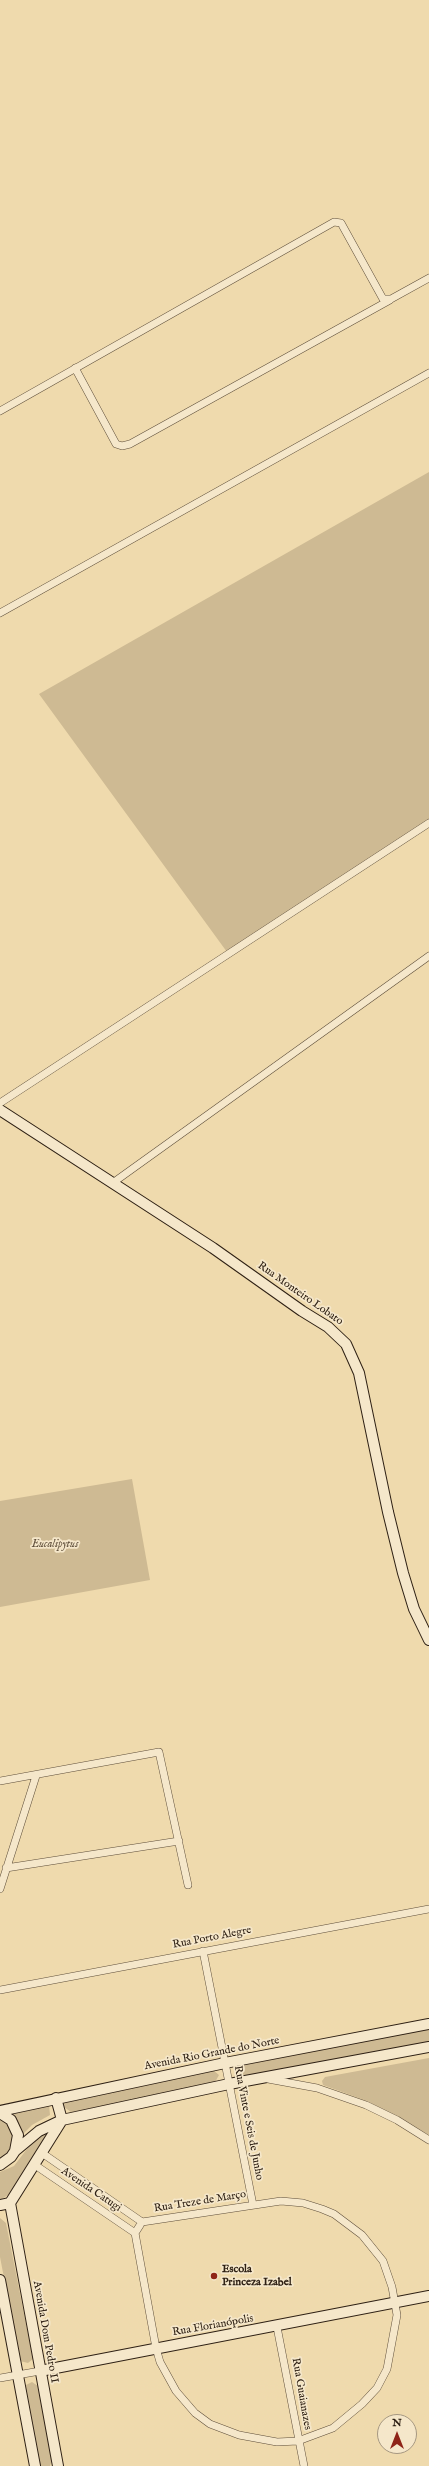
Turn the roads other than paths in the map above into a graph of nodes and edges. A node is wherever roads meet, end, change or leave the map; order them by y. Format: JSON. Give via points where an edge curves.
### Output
{"nodes":[{"id":1,"x":429,"y":278,"type":"edge"},
{"id":2,"x":391,"y":299,"type":"junction"},
{"id":3,"x":75,"y":368,"type":"junction"},
{"id":4,"x":429,"y":373,"type":"edge"},
{"id":5,"x":0,"y":411,"type":"edge"},
{"id":6,"x":0,"y":613,"type":"edge"},
{"id":7,"x":429,"y":823,"type":"edge"},
{"id":8,"x":429,"y":956,"type":"edge"},
{"id":9,"x":0,"y":1103,"type":"edge"},
{"id":10,"x":0,"y":1110,"type":"edge"},
{"id":11,"x":114,"y":1182,"type":"junction"},
{"id":12,"x":429,"y":1640,"type":"edge"},
{"id":13,"x":36,"y":1776,"type":"junction"},
{"id":14,"x":0,"y":1781,"type":"edge"},
{"id":15,"x":178,"y":1841,"type":"junction"},
{"id":16,"x":6,"y":1868,"type":"junction"},
{"id":17,"x":188,"y":1885,"type":"dead end"},
{"id":18,"x":0,"y":1889,"type":"edge"},
{"id":19,"x":429,"y":1909,"type":"edge"},
{"id":20,"x":203,"y":1951,"type":"junction"},
{"id":21,"x":0,"y":1990,"type":"edge"},
{"id":22,"x":429,"y":2024,"type":"edge"},
{"id":23,"x":429,"y":2047,"type":"edge"},
{"id":24,"x":225,"y":2063,"type":"junction"},
{"id":25,"x":262,"y":2078,"type":"junction"},
{"id":26,"x":229,"y":2084,"type":"junction"},
{"id":27,"x":56,"y":2098,"type":"junction"},
{"id":28,"x":0,"y":2112,"type":"edge"},
{"id":29,"x":62,"y":2120,"type":"junction"},
{"id":30,"x":429,"y":2140,"type":"edge"},
{"id":31,"x":15,"y":2152,"type":"junction"},
{"id":32,"x":42,"y":2153,"type":"junction"},
{"id":33,"x":0,"y":2165,"type":"edge"},
{"id":34,"x":34,"y":2165,"type":"junction"},
{"id":35,"x":5,"y":2204,"type":"edge"},
{"id":36,"x":253,"y":2205,"type":"junction"},
{"id":37,"x":142,"y":2222,"type":"junction"},
{"id":38,"x":135,"y":2233,"type":"junction"},
{"id":39,"x":0,"y":2280,"type":"edge"},
{"id":40,"x":429,"y":2296,"type":"edge"},
{"id":41,"x":396,"y":2302,"type":"junction"},
{"id":42,"x":277,"y":2327,"type":"junction"},
{"id":43,"x":156,"y":2348,"type":"junction"},
{"id":44,"x":40,"y":2371,"type":"junction"},
{"id":45,"x":17,"y":2375,"type":"junction"},
{"id":46,"x":0,"y":2378,"type":"edge"},
{"id":47,"x":298,"y":2441,"type":"junction"},
{"id":48,"x":35,"y":2466,"type":"edge"},
{"id":49,"x":58,"y":2466,"type":"edge"},
{"id":50,"x":304,"y":2466,"type":"edge"}],
"edges":[{"from":1,"to":2,"type":"street"},
{"from":2,"to":3,"type":"street","via":[[126,445],[116,444]]},
{"from":2,"to":3,"type":"street","via":[[383,299],[341,223],[334,222]]},
{"from":3,"to":5,"type":"street"},
{"from":4,"to":6,"type":"street"},
{"from":7,"to":9,"type":"street"},
{"from":8,"to":11,"type":"street"},
{"from":10,"to":11,"type":"street","name":"Rua Monteiro Lobato"},
{"from":11,"to":12,"type":"street","name":"Rua Monteiro Lobato","via":[[328,1327],[346,1344],[359,1373],[403,1573],[414,1609]]},
{"from":13,"to":14,"type":"street"},
{"from":13,"to":15,"type":"street","via":[[159,1752]]},
{"from":13,"to":16,"type":"street"},
{"from":15,"to":16,"type":"street"},
{"from":15,"to":17,"type":"street"},
{"from":16,"to":18,"type":"street"},
{"from":19,"to":20,"type":"street","name":"Rua Porto Alegre"},
{"from":20,"to":21,"type":"street","name":"Rua Porto Alegre"},
{"from":20,"to":24,"type":"street","name":"Rua Vinte e Seis de Junho"},
{"from":22,"to":24,"type":"street","name":"Avenida Rio Grande do Norte"},
{"from":23,"to":25,"type":"street"},
{"from":24,"to":26,"type":"street","name":"Rua Vinte e Seis de Junho"},
{"from":24,"to":27,"type":"street","name":"Avenida Rio Grande do Norte"},
{"from":25,"to":26,"type":"street"},
{"from":25,"to":30,"type":"street","via":[[293,2082],[342,2096],[397,2120]]},
{"from":26,"to":29,"type":"street"},
{"from":26,"to":36,"type":"street","name":"Rua Vinte e Seis de Junho"},
{"from":27,"to":28,"type":"street","name":"Avenida Rio Grande do Norte"},
{"from":27,"to":29,"type":"street"},
{"from":28,"to":31,"type":"street","via":[[16,2127],[18,2135]]},
{"from":29,"to":31,"type":"street","via":[[39,2131]]},
{"from":29,"to":32,"type":"street"},
{"from":31,"to":33,"type":"street"},
{"from":32,"to":34,"type":"street"},
{"from":32,"to":37,"type":"street","name":"Avenida Catugi"},
{"from":34,"to":35,"type":"street"},
{"from":34,"to":38,"type":"street","name":"Avenida Catugi"},
{"from":35,"to":44,"type":"street","name":"Avenida Dom Pedro II"},
{"from":36,"to":37,"type":"street","name":"Rua Treze de Março"},
{"from":36,"to":41,"type":"street","name":"Rua Treze de Março","via":[[281,2201],[303,2203],[334,2214],[362,2235],[376,2250],[388,2274]]},
{"from":37,"to":38,"type":"street","name":"Rua Treze de Março"},
{"from":38,"to":43,"type":"street","name":"Rua Treze de Março"},
{"from":39,"to":45,"type":"street"},
{"from":40,"to":41,"type":"street","name":"Rua Florianópolis"},
{"from":41,"to":42,"type":"street","name":"Rua Florianópolis"},
{"from":41,"to":47,"type":"street","name":"Rua Treze de Março","via":[[397,2315],[387,2370],[376,2388],[362,2404],[333,2428]]},
{"from":42,"to":43,"type":"street","name":"Rua Florianópolis"},
{"from":42,"to":47,"type":"street","name":"Rua Guaianazes"},
{"from":43,"to":44,"type":"street","name":"Rua Florianópolis"},
{"from":43,"to":47,"type":"street","name":"Rua Treze de Março","via":[[160,2362],[176,2391],[195,2413],[210,2424],[257,2440]]},
{"from":44,"to":45,"type":"street","name":"Rua Florianópolis"},
{"from":44,"to":49,"type":"street","name":"Avenida Dom Pedro II"},
{"from":45,"to":46,"type":"street","name":"Rua Florianópolis"},
{"from":45,"to":48,"type":"street"},
{"from":47,"to":50,"type":"street","name":"Rua Guaianazes"}]}
